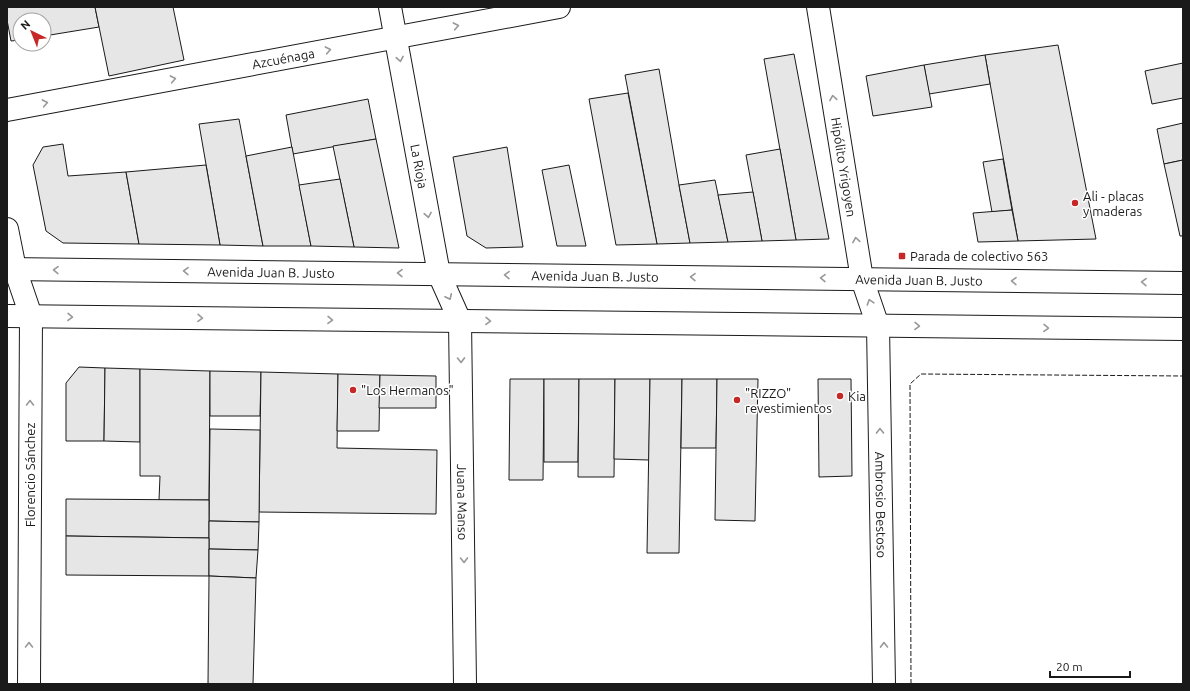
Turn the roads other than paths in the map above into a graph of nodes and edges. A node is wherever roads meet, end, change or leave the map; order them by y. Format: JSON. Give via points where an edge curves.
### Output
{"nodes":[{"id":1,"x":390,"y":7,"type":"edge"},
{"id":2,"x":559,"y":7,"type":"edge"},
{"id":3,"x":818,"y":7,"type":"edge"},
{"id":4,"x":396,"y":38,"type":"junction"},
{"id":5,"x":7,"y":110,"type":"edge"},
{"id":6,"x":7,"y":229,"type":"edge"},
{"id":7,"x":11,"y":269,"type":"edge"},
{"id":8,"x":439,"y":274,"type":"junction"},
{"id":9,"x":862,"y":279,"type":"junction"},
{"id":10,"x":1183,"y":283,"type":"edge"},
{"id":11,"x":7,"y":316,"type":"edge"},
{"id":12,"x":30,"y":316,"type":"junction"},
{"id":13,"x":460,"y":321,"type":"junction"},
{"id":14,"x":878,"y":326,"type":"junction"},
{"id":15,"x":1183,"y":329,"type":"edge"},
{"id":16,"x":29,"y":684,"type":"edge"},
{"id":17,"x":465,"y":684,"type":"edge"},
{"id":18,"x":884,"y":684,"type":"edge"}],
"edges":[{"from":1,"to":4,"type":"street","name":"La Rioja"},
{"from":4,"to":2,"type":"street","name":"Azcuénaga","one_way":true},
{"from":9,"to":3,"type":"street","name":"Hipólito Yrigoyen","one_way":true},
{"from":5,"to":4,"type":"street","name":"Azcuénaga","one_way":true},
{"from":4,"to":8,"type":"street","name":"La Rioja","one_way":true},
{"from":6,"to":7,"type":"street","name":"Florencio Sánchez"},
{"from":8,"to":7,"type":"street","name":"Avenida Juan B. Justo","one_way":true},
{"from":7,"to":12,"type":"street","name":"Florencio Sánchez"},
{"from":9,"to":8,"type":"street","name":"Avenida Juan B. Justo","one_way":true},
{"from":8,"to":13,"type":"street","name":"La Rioja","one_way":true},
{"from":10,"to":9,"type":"street","name":"Avenida Juan B. Justo","one_way":true},
{"from":14,"to":9,"type":"street","name":"Hipólito Yrigoyen","one_way":true},
{"from":11,"to":12,"type":"street"},
{"from":12,"to":13,"type":"street","one_way":true},
{"from":16,"to":12,"type":"street","name":"Florencio Sánchez","one_way":true},
{"from":13,"to":14,"type":"street","one_way":true},
{"from":13,"to":17,"type":"street","name":"Juana Manso","one_way":true},
{"from":14,"to":15,"type":"street","one_way":true},
{"from":18,"to":14,"type":"street","name":"Ambrosio Bestoso","one_way":true}]}
